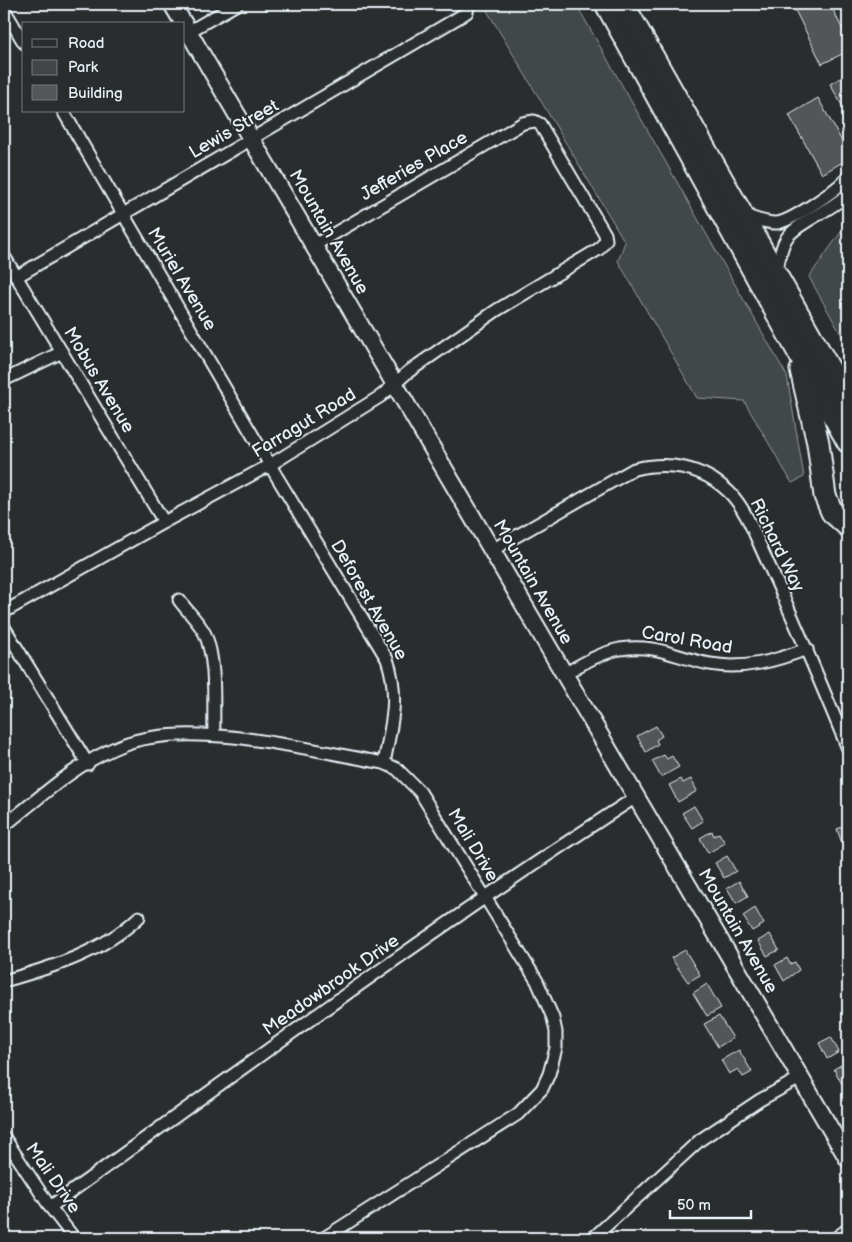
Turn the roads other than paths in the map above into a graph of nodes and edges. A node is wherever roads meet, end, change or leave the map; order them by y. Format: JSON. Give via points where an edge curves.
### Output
{"nodes":[{"id":1,"x":172,"y":4,"type":"edge"},
{"id":2,"x":237,"y":4,"type":"edge"},
{"id":3,"x":606,"y":4,"type":"edge"},
{"id":4,"x":623,"y":4,"type":"edge"},
{"id":5,"x":469,"y":6,"type":"edge"},
{"id":6,"x":4,"y":9,"type":"edge"},
{"id":7,"x":182,"y":22,"type":"edge"},
{"id":8,"x":185,"y":27,"type":"edge"},
{"id":9,"x":22,"y":40,"type":"edge"},
{"id":10,"x":64,"y":112,"type":"edge"},
{"id":11,"x":251,"y":139,"type":"junction"},
{"id":12,"x":848,"y":177,"type":"edge"},
{"id":13,"x":848,"y":194,"type":"edge"},
{"id":14,"x":123,"y":214,"type":"junction"},
{"id":15,"x":743,"y":215,"type":"junction"},
{"id":16,"x":606,"y":240,"type":"joint"},
{"id":17,"x":313,"y":246,"type":"junction"},
{"id":18,"x":4,"y":256,"type":"edge"},
{"id":19,"x":776,"y":273,"type":"junction"},
{"id":20,"x":16,"y":277,"type":"junction"},
{"id":21,"x":796,"y":348,"type":"junction"},
{"id":22,"x":62,"y":352,"type":"junction"},
{"id":23,"x":4,"y":380,"type":"edge"},
{"id":24,"x":394,"y":384,"type":"junction"},
{"id":25,"x":848,"y":402,"type":"edge"},
{"id":26,"x":848,"y":442,"type":"edge"},
{"id":27,"x":270,"y":465,"type":"junction"},
{"id":28,"x":164,"y":522,"type":"junction"},
{"id":29,"x":848,"y":526,"type":"edge"},
{"id":30,"x":492,"y":550,"type":"junction"},
{"id":31,"x":179,"y":600,"type":"dead end"},
{"id":32,"x":4,"y":612,"type":"edge"},
{"id":33,"x":4,"y":627,"type":"edge"},
{"id":34,"x":807,"y":649,"type":"junction"},
{"id":35,"x":564,"y":674,"type":"junction"},
{"id":36,"x":214,"y":735,"type":"junction"},
{"id":37,"x":848,"y":749,"type":"edge"},
{"id":38,"x":384,"y":763,"type":"junction"},
{"id":39,"x":88,"y":764,"type":"junction"},
{"id":40,"x":636,"y":797,"type":"junction"},
{"id":41,"x":4,"y":826,"type":"edge"},
{"id":42,"x":485,"y":899,"type":"junction"},
{"id":43,"x":139,"y":917,"type":"dead end"},
{"id":44,"x":4,"y":981,"type":"edge"},
{"id":45,"x":800,"y":1078,"type":"junction"},
{"id":46,"x":4,"y":1137,"type":"edge"},
{"id":47,"x":848,"y":1160,"type":"edge"},
{"id":48,"x":50,"y":1207,"type":"junction"},
{"id":49,"x":848,"y":1229,"type":"edge"},
{"id":50,"x":74,"y":1238,"type":"edge"},
{"id":51,"x":324,"y":1238,"type":"edge"},
{"id":52,"x":593,"y":1238,"type":"edge"},
{"id":53,"x":836,"y":1238,"type":"edge"}],
"edges":[{"from":1,"to":7,"type":"street","name":"Mountain Avenue"},
{"from":2,"to":8,"type":"street"},
{"from":3,"to":21,"type":"highway"},
{"from":4,"to":15,"type":"highway"},
{"from":5,"to":11,"type":"street","name":"Lewis Street","via":[[461,16]]},
{"from":6,"to":9,"type":"street"},
{"from":8,"to":11,"type":"street","name":"Mountain Avenue"},
{"from":10,"to":14,"type":"street","name":"Muriel Avenue"},
{"from":11,"to":14,"type":"street","name":"Lewis Street"},
{"from":11,"to":17,"type":"street","name":"Mountain Avenue"},
{"from":12,"to":15,"type":"street","via":[[833,191],[785,220],[769,222]]},
{"from":13,"to":19,"type":"street","via":[[793,230],[781,250]]},
{"from":14,"to":20,"type":"street","name":"Lewis Street"},
{"from":14,"to":27,"type":"street","name":"Muriel Avenue"},
{"from":15,"to":19,"type":"highway"},
{"from":16,"to":17,"type":"street","name":"Jefferies Place","via":[[540,124],[534,121],[523,123]]},
{"from":16,"to":24,"type":"street","name":"Farragut Road","via":[[599,250],[497,310]]},
{"from":17,"to":24,"type":"street","name":"Mountain Avenue"},
{"from":18,"to":20,"type":"street","name":"Mobus Avenue"},
{"from":19,"to":25,"type":"highway"},
{"from":20,"to":22,"type":"street","name":"Mobus Avenue"},
{"from":21,"to":26,"type":"highway"},
{"from":21,"to":29,"type":"highway","via":[[818,442],[825,496],[832,512]]},
{"from":22,"to":23,"type":"street"},
{"from":22,"to":28,"type":"street","name":"Mobus Avenue"},
{"from":24,"to":27,"type":"street","name":"Farragut Road","via":[[381,396]]},
{"from":24,"to":30,"type":"street","name":"Mountain Avenue"},
{"from":27,"to":28,"type":"street","name":"Farragut Road"},
{"from":27,"to":38,"type":"street","name":"Deforest Avenue","via":[[387,659],[395,689]]},
{"from":28,"to":32,"type":"street","name":"Farragut Road"},
{"from":30,"to":34,"type":"street","name":"Richard Way","via":[[634,469],[669,464],[688,468],[718,482],[739,503]]},
{"from":30,"to":35,"type":"street","name":"Mountain Avenue"},
{"from":31,"to":36,"type":"street","via":[[204,633],[208,644]]},
{"from":33,"to":39,"type":"street"},
{"from":34,"to":35,"type":"street","name":"Carol Road","via":[[762,664],[732,666],[636,647],[603,653]]},
{"from":34,"to":37,"type":"street","name":"Richard Way"},
{"from":35,"to":40,"type":"street","name":"Mountain Avenue"},
{"from":36,"to":38,"type":"street","name":"Mali Drive"},
{"from":36,"to":39,"type":"street","name":"Mali Drive","via":[[145,738],[122,745]]},
{"from":38,"to":42,"type":"street","name":"Mali Drive","via":[[397,769],[420,792]]},
{"from":39,"to":41,"type":"street","name":"Mali Drive"},
{"from":40,"to":42,"type":"street","name":"Meadowbrook Drive"},
{"from":40,"to":45,"type":"street","name":"Mountain Avenue"},
{"from":42,"to":48,"type":"street","name":"Meadowbrook Drive"},
{"from":42,"to":51,"type":"street","name":"Mali Drive","via":[[537,981],[553,1018],[556,1048],[542,1089],[518,1114]]},
{"from":43,"to":44,"type":"street","via":[[100,946],[67,963]]},
{"from":45,"to":47,"type":"street","name":"Mountain Avenue"},
{"from":45,"to":52,"type":"street","via":[[700,1140]]},
{"from":46,"to":48,"type":"street","name":"Mali Drive"},
{"from":48,"to":50,"type":"street","name":"Mali Drive"},
{"from":49,"to":53,"type":"street"}]}
